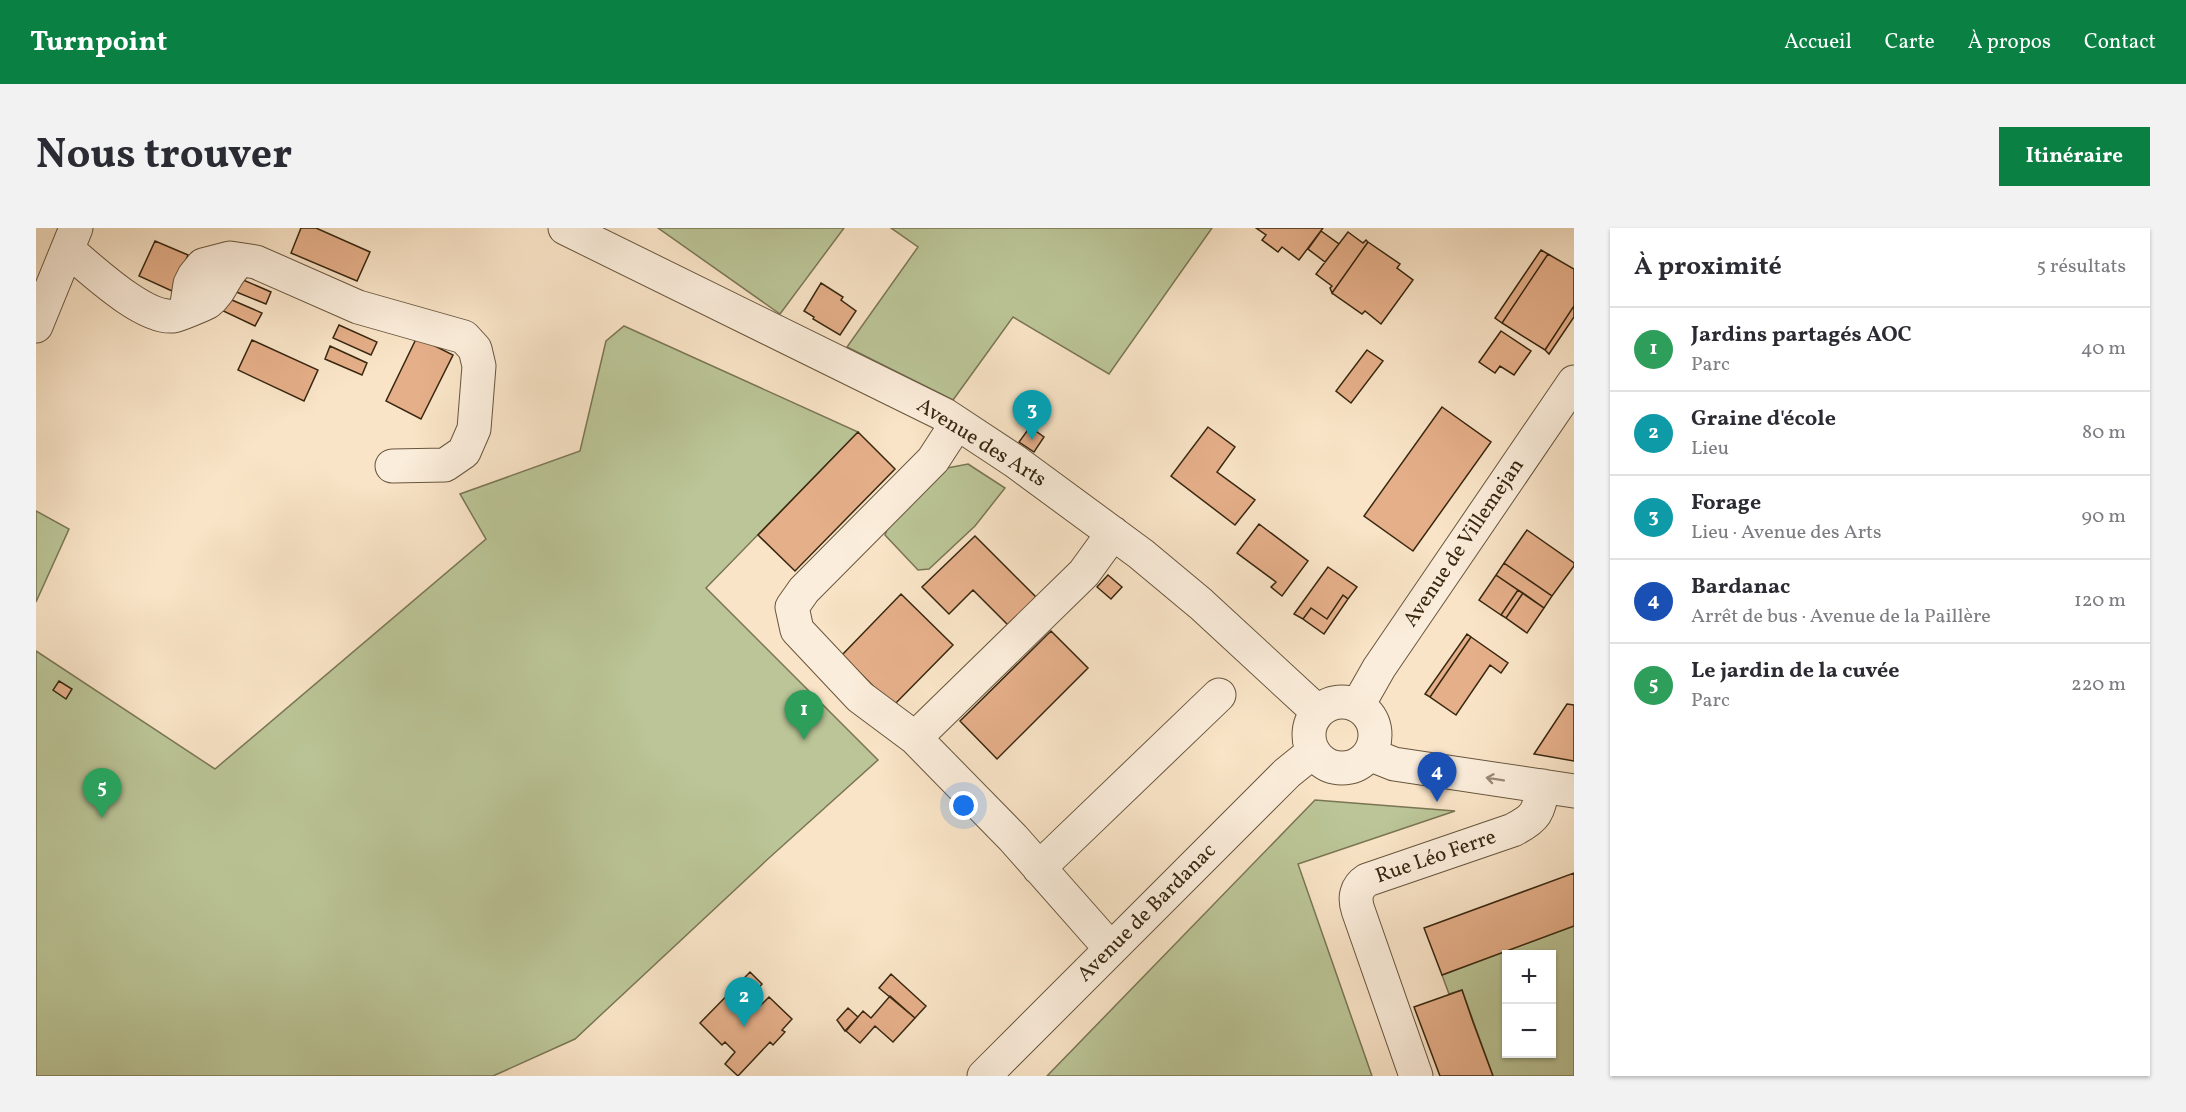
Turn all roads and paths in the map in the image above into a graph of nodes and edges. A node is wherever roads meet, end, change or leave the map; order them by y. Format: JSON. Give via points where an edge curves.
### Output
{"nodes":[{"id":1,"x":565,"y":228,"type":"edge"},
{"id":2,"x":72,"y":239,"type":"edge"},
{"id":3,"x":36,"y":326,"type":"edge"},
{"id":4,"x":1574,"y":382,"type":"edge"},
{"id":5,"x":957,"y":423,"type":"junction"},
{"id":6,"x":392,"y":466,"type":"dead end"},
{"id":7,"x":1113,"y":533,"type":"junction"},
{"id":8,"x":1219,"y":695,"type":"dead end"},
{"id":9,"x":1358,"y":705,"type":"junction"},
{"id":10,"x":1318,"y":712,"type":"junction"},
{"id":11,"x":915,"y":738,"type":"junction"},
{"id":12,"x":1313,"y":752,"type":"junction"},
{"id":13,"x":1369,"y":754,"type":"junction"},
{"id":14,"x":1558,"y":788,"type":"edge"},
{"id":15,"x":1049,"y":859,"type":"junction"},
{"id":16,"x":1112,"y":949,"type":"junction"},
{"id":17,"x":984,"y":1076,"type":"edge"},
{"id":18,"x":1416,"y":1076,"type":"edge"}],
"edges":[{"from":1,"to":5,"type":"street","name":"Avenue des Arts"},
{"from":2,"to":3,"type":"street"},
{"from":2,"to":6,"type":"street","via":[[124,295],[163,315],[174,316],[208,301],[233,266],[243,260],[256,262],[358,307],[464,338],[475,349],[479,366],[474,429],[464,452],[445,465]]},
{"from":4,"to":9,"type":"street","name":"Avenue de Villemejan","via":[[1379,668]]},
{"from":5,"to":7,"type":"street","name":"Avenue des Arts"},
{"from":5,"to":11,"type":"street","via":[[933,460],[804,590],[792,607],[797,630],[860,697]]},
{"from":7,"to":10,"type":"street","name":"Avenue des Arts","via":[[1201,604]]},
{"from":7,"to":11,"type":"street","via":[[1084,573]]},
{"from":8,"to":15,"type":"street"},
{"from":9,"to":10,"type":"street","via":[[1337,702]]},
{"from":9,"to":13,"type":"street","via":[[1373,722],[1374,744]]},
{"from":10,"to":12,"type":"street","via":[[1308,731]]},
{"from":11,"to":15,"type":"street","via":[[1013,838]]},
{"from":12,"to":13,"type":"street","via":[[1320,761],[1340,768],[1351,767]]},
{"from":12,"to":16,"type":"street","name":"Avenue de Bardanac","via":[[1287,773]]},
{"from":14,"to":13,"type":"street","one_way":true,"via":[[1394,764]]},
{"from":14,"to":18,"type":"street","name":"Rue Léo Ferre","via":[[1526,824],[1367,880],[1357,891],[1356,904]]},
{"from":15,"to":16,"type":"street"},
{"from":16,"to":17,"type":"street","name":"Avenue de Bardanac"}]}
